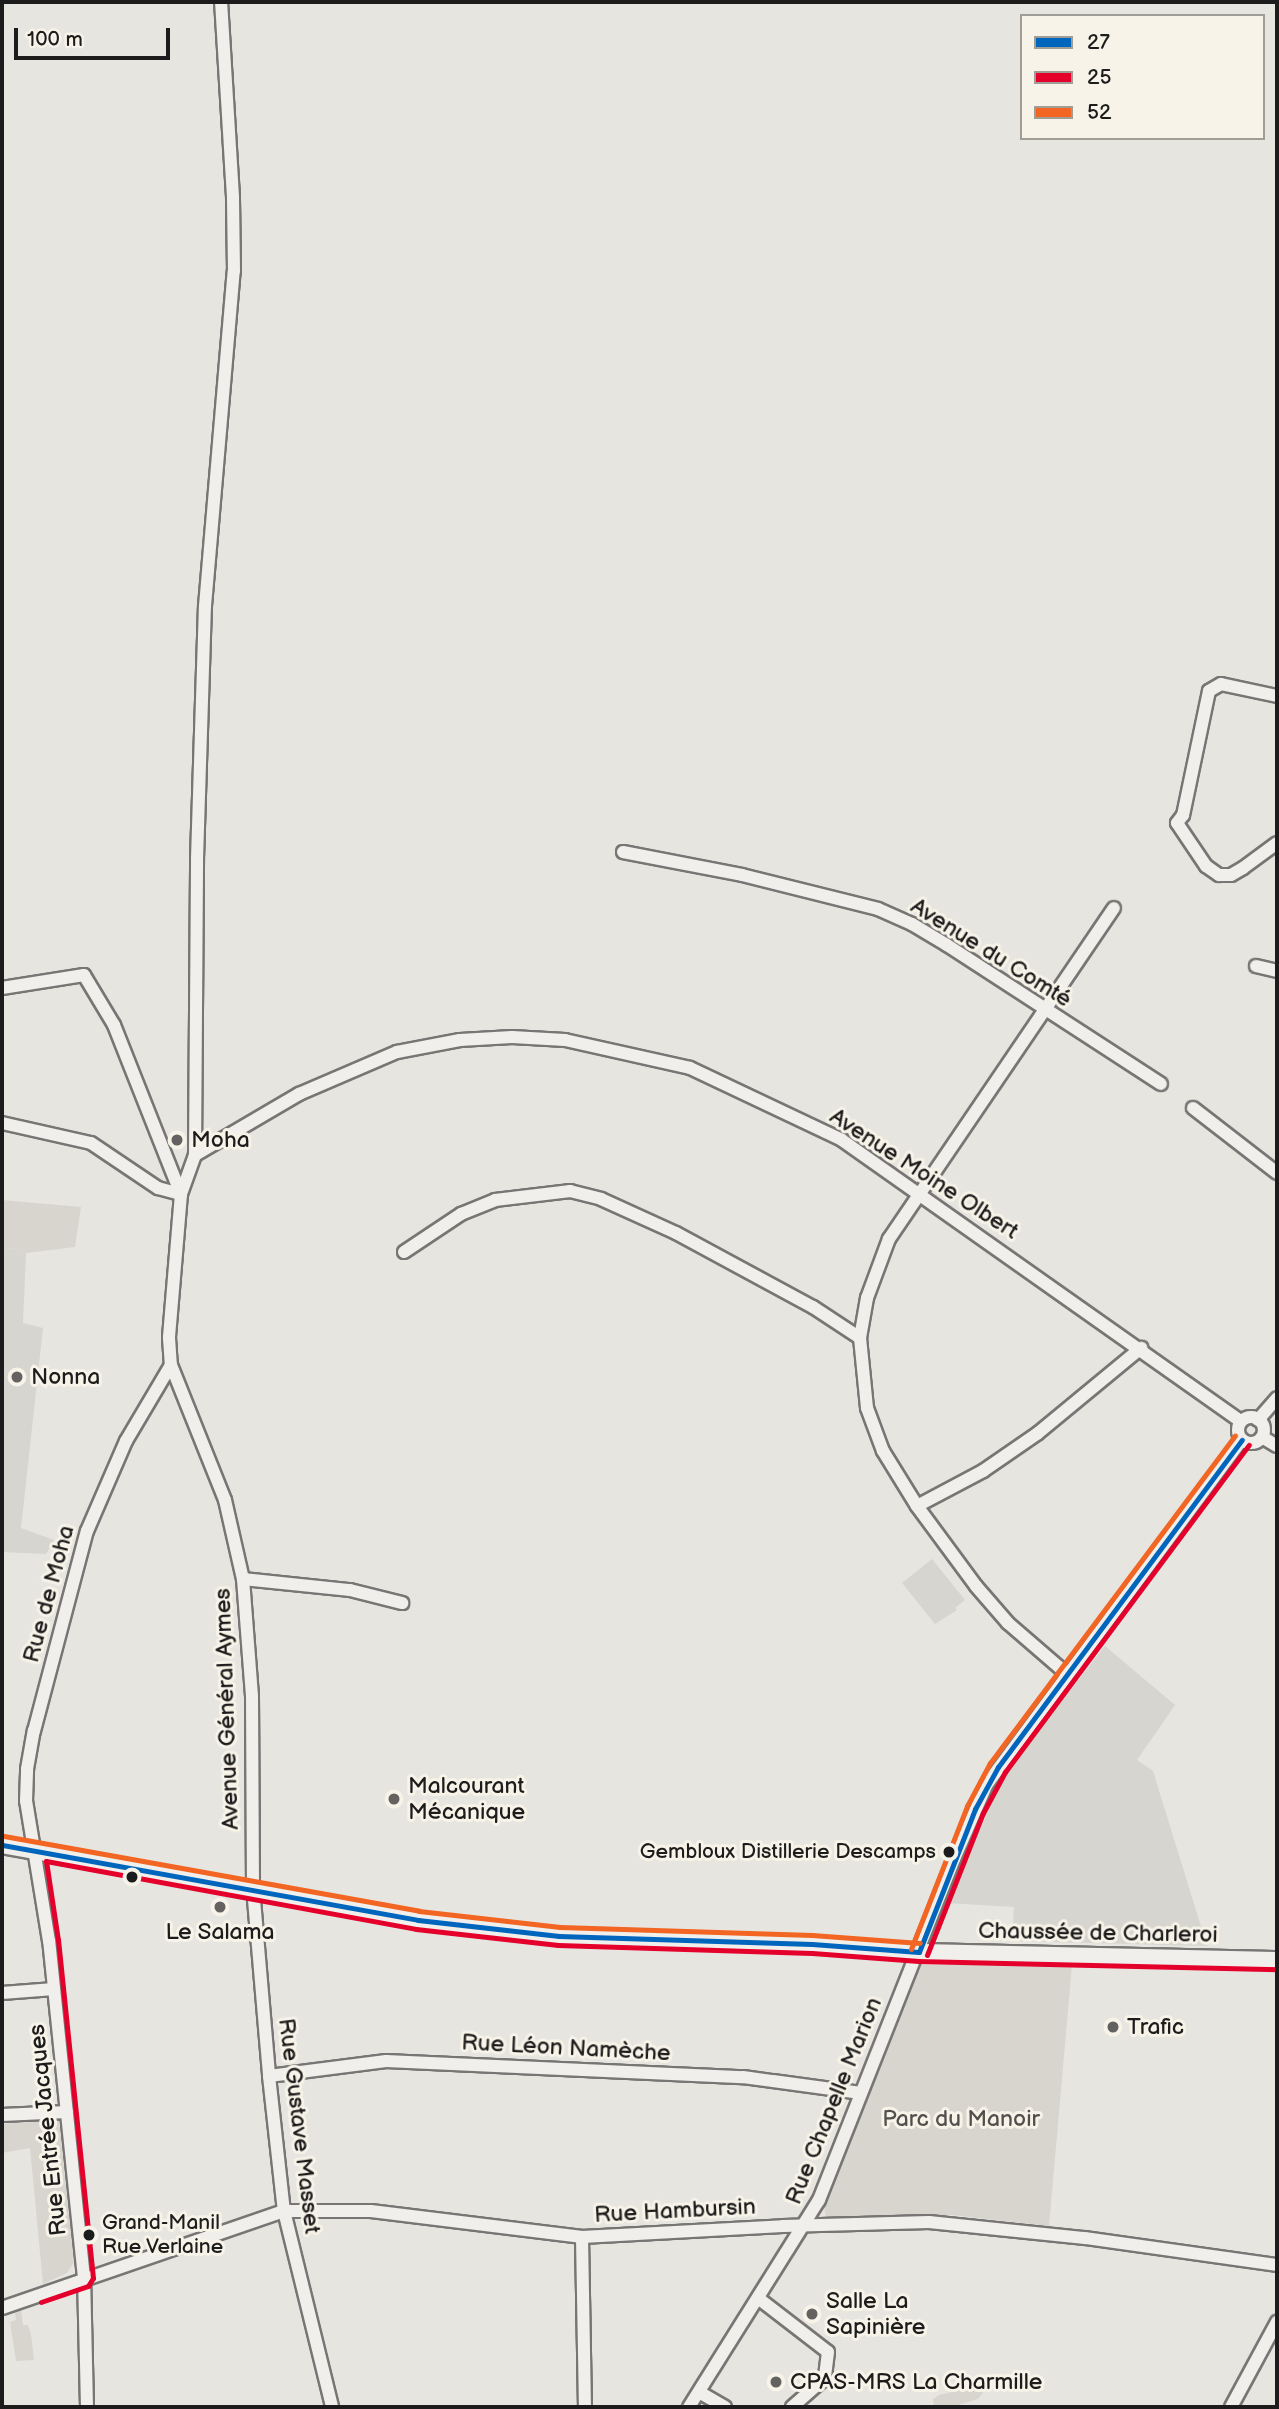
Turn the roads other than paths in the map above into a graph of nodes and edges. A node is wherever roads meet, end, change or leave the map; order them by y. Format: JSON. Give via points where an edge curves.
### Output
{"nodes":[{"id":1,"x":221,"y":2,"type":"edge"},
{"id":2,"x":1277,"y":696,"type":"edge"},
{"id":3,"x":1277,"y":843,"type":"edge"},
{"id":4,"x":623,"y":852,"type":"dead end"},
{"id":5,"x":1114,"y":908,"type":"dead end"},
{"id":6,"x":1256,"y":966,"type":"dead end"},
{"id":7,"x":1277,"y":971,"type":"edge"},
{"id":8,"x":2,"y":988,"type":"edge"},
{"id":9,"x":1045,"y":1011,"type":"junction"},
{"id":10,"x":1161,"y":1084,"type":"dead end"},
{"id":11,"x":1193,"y":1108,"type":"dead end"},
{"id":12,"x":2,"y":1123,"type":"edge"},
{"id":13,"x":195,"y":1155,"type":"junction"},
{"id":14,"x":1277,"y":1172,"type":"edge"},
{"id":15,"x":920,"y":1193,"type":"junction"},
{"id":16,"x":181,"y":1195,"type":"junction"},
{"id":17,"x":404,"y":1252,"type":"dead end"},
{"id":18,"x":860,"y":1338,"type":"junction"},
{"id":19,"x":1141,"y":1348,"type":"junction"},
{"id":20,"x":171,"y":1365,"type":"junction"},
{"id":21,"x":1277,"y":1398,"type":"edge"},
{"id":22,"x":1258,"y":1420,"type":"junction"},
{"id":23,"x":1241,"y":1421,"type":"junction"},
{"id":24,"x":1262,"y":1437,"type":"junction"},
{"id":25,"x":1242,"y":1440,"type":"junction"},
{"id":26,"x":1277,"y":1446,"type":"edge"},
{"id":27,"x":916,"y":1506,"type":"junction"},
{"id":28,"x":243,"y":1579,"type":"junction"},
{"id":29,"x":402,"y":1603,"type":"dead end"},
{"id":30,"x":1067,"y":1674,"type":"junction"},
{"id":31,"x":2,"y":1845,"type":"edge"},
{"id":32,"x":35,"y":1850,"type":"junction"},
{"id":33,"x":253,"y":1888,"type":"junction"},
{"id":34,"x":919,"y":1952,"type":"junction"},
{"id":35,"x":1277,"y":1960,"type":"edge"},
{"id":36,"x":54,"y":1989,"type":"junction"},
{"id":37,"x":2,"y":1993,"type":"edge"},
{"id":38,"x":269,"y":2076,"type":"junction"},
{"id":39,"x":861,"y":2093,"type":"junction"},
{"id":40,"x":67,"y":2112,"type":"junction"},
{"id":41,"x":2,"y":2115,"type":"edge"},
{"id":42,"x":284,"y":2211,"type":"junction"},
{"id":43,"x":805,"y":2225,"type":"junction"},
{"id":44,"x":582,"y":2237,"type":"junction"},
{"id":45,"x":1277,"y":2265,"type":"edge"},
{"id":46,"x":84,"y":2278,"type":"junction"},
{"id":47,"x":758,"y":2298,"type":"junction"},
{"id":48,"x":2,"y":2308,"type":"edge"},
{"id":49,"x":1277,"y":2322,"type":"edge"},
{"id":50,"x":699,"y":2392,"type":"junction"},
{"id":51,"x":87,"y":2407,"type":"edge"},
{"id":52,"x":332,"y":2407,"type":"edge"},
{"id":53,"x":585,"y":2407,"type":"edge"},
{"id":54,"x":689,"y":2407,"type":"edge"},
{"id":55,"x":725,"y":2407,"type":"edge"},
{"id":56,"x":792,"y":2407,"type":"edge"},
{"id":57,"x":1231,"y":2407,"type":"edge"}],
"edges":[{"from":1,"to":13,"type":"street","via":[[234,271],[205,606]]},
{"from":2,"to":3,"type":"street","via":[[1221,684],[1209,691],[1183,815],[1177,823],[1206,866],[1219,876],[1231,875]]},
{"from":4,"to":9,"type":"street","name":"Avenue du Comté","via":[[742,875],[878,909],[947,945]]},
{"from":5,"to":9,"type":"street"},
{"from":6,"to":7,"type":"street"},
{"from":8,"to":16,"type":"street","name":"Avenue Général Aymes","via":[[84,975],[114,1025]]},
{"from":9,"to":10,"type":"street","name":"Avenue du Comté"},
{"from":9,"to":15,"type":"street"},
{"from":11,"to":14,"type":"street"},
{"from":12,"to":16,"type":"street","via":[[91,1143],[158,1188]]},
{"from":13,"to":15,"type":"street","name":"Avenue Moine Olbert","via":[[299,1094],[397,1052],[460,1040],[512,1037],[565,1040],[691,1068],[842,1140]]},
{"from":13,"to":16,"type":"street"},
{"from":15,"to":18,"type":"street","via":[[889,1239],[876,1269]]},
{"from":15,"to":19,"type":"street","name":"Avenue Moine Olbert"},
{"from":16,"to":20,"type":"street","name":"Avenue Général Aymes","via":[[169,1338]]},
{"from":17,"to":18,"type":"street","via":[[461,1214],[495,1200],[570,1191],[601,1199],[676,1233],[813,1307]]},
{"from":18,"to":27,"type":"street","via":[[866,1408],[883,1451]]},
{"from":19,"to":23,"type":"street","name":"Avenue Moine Olbert"},
{"from":19,"to":27,"type":"street","via":[[1038,1433],[983,1471]]},
{"from":20,"to":28,"type":"street","name":"Avenue Général Aymes","via":[[225,1500]]},
{"from":20,"to":32,"type":"street","name":"Rue de Moha","via":[[126,1441],[87,1531],[27,1769],[26,1801]]},
{"from":21,"to":22,"type":"street"},
{"from":22,"to":23,"type":"street"},
{"from":22,"to":24,"type":"street","via":[[1264,1429]]},
{"from":23,"to":25,"type":"street"},
{"from":24,"to":25,"type":"street","via":[[1255,1443]]},
{"from":24,"to":26,"type":"street"},
{"from":25,"to":30,"type":"street","name":"Rue Chapelle Marion"},
{"from":27,"to":30,"type":"street","via":[[993,1606]]},
{"from":28,"to":29,"type":"street","via":[[350,1590]]},
{"from":28,"to":33,"type":"street","name":"Avenue Général Aymes","via":[[252,1696]]},
{"from":30,"to":34,"type":"street","name":"Rue Chapelle Marion","via":[[987,1784]]},
{"from":31,"to":32,"type":"main road","name":"Chaussée de Charleroi"},
{"from":32,"to":33,"type":"main road","name":"Chaussée de Charleroi"},
{"from":32,"to":36,"type":"street","name":"Rue Entrée Jacques"},
{"from":33,"to":34,"type":"main road","name":"Chaussée de Charleroi","via":[[418,1920],[559,1936]]},
{"from":33,"to":38,"type":"street","name":"Rue Gustave Masset"},
{"from":34,"to":35,"type":"main road","name":"Chaussée de Charleroi"},
{"from":34,"to":39,"type":"street","name":"Rue Chapelle Marion"},
{"from":36,"to":37,"type":"street"},
{"from":36,"to":40,"type":"street","name":"Rue Entrée Jacques"},
{"from":38,"to":39,"type":"street","name":"Rue Léon Namèche","via":[[386,2061],[743,2077]]},
{"from":38,"to":42,"type":"street","name":"Rue Gustave Masset"},
{"from":39,"to":43,"type":"street","name":"Rue Chapelle Marion"},
{"from":40,"to":41,"type":"street"},
{"from":40,"to":46,"type":"street","name":"Rue Entrée Jacques"},
{"from":42,"to":44,"type":"street","name":"Rue Hambursin","via":[[371,2211]]},
{"from":42,"to":46,"type":"street","name":"Rue Hambursin"},
{"from":42,"to":52,"type":"street","name":"Rue Gustave Masset"},
{"from":43,"to":44,"type":"street","name":"Rue Hambursin"},
{"from":43,"to":45,"type":"street","name":"Rue Hambursin","via":[[929,2222]]},
{"from":43,"to":47,"type":"street","name":"Rue Chapelle Marion"},
{"from":44,"to":53,"type":"street"},
{"from":46,"to":48,"type":"street","name":"Rue Hambursin"},
{"from":46,"to":51,"type":"street","name":"Rue Entrée Jacques"},
{"from":47,"to":50,"type":"street","name":"Rue Chapelle Marion"},
{"from":47,"to":56,"type":"street","via":[[828,2352],[825,2378]]},
{"from":49,"to":57,"type":"street"},
{"from":50,"to":54,"type":"street","name":"Rue Chapelle Marion"},
{"from":50,"to":55,"type":"street"}]}
